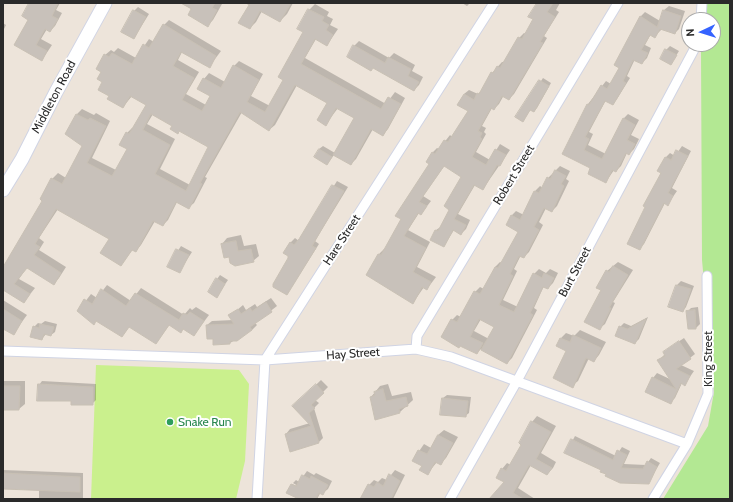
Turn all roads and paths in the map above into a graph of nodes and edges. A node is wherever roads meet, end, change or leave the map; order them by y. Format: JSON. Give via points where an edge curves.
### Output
{"nodes":[{"id":1,"x":105,"y":3,"type":"edge"},
{"id":2,"x":494,"y":3,"type":"edge"},
{"id":3,"x":618,"y":3,"type":"edge"},
{"id":4,"x":693,"y":52,"type":"edge"},
{"id":5,"x":3,"y":190,"type":"edge"},
{"id":6,"x":708,"y":276,"type":"dead end"},
{"id":7,"x":416,"y":349,"type":"junction"},
{"id":8,"x":3,"y":351,"type":"edge"},
{"id":9,"x":265,"y":360,"type":"junction"},
{"id":10,"x":517,"y":381,"type":"junction"},
{"id":11,"x":687,"y":444,"type":"junction"},
{"id":12,"x":257,"y":499,"type":"edge"},
{"id":13,"x":450,"y":499,"type":"edge"},
{"id":14,"x":653,"y":499,"type":"edge"}],
"edges":[{"from":1,"to":5,"type":"main road","name":"Middleton Road"},
{"from":2,"to":9,"type":"street","name":"Hare Street"},
{"from":3,"to":7,"type":"street","name":"Robert Street","via":[[417,336]]},
{"from":4,"to":10,"type":"street","name":"Burt Street"},
{"from":6,"to":11,"type":"street","name":"King Street","via":[[708,394]]},
{"from":7,"to":9,"type":"street","name":"Hay Street"},
{"from":7,"to":10,"type":"street","name":"Hay Street","via":[[451,357]]},
{"from":8,"to":9,"type":"street","name":"Hay Street"},
{"from":9,"to":12,"type":"street","name":"Hare Street"},
{"from":10,"to":11,"type":"street","name":"Hay Street"},
{"from":10,"to":13,"type":"street","name":"Burt Street"},
{"from":11,"to":14,"type":"street","name":"King Street"}]}
